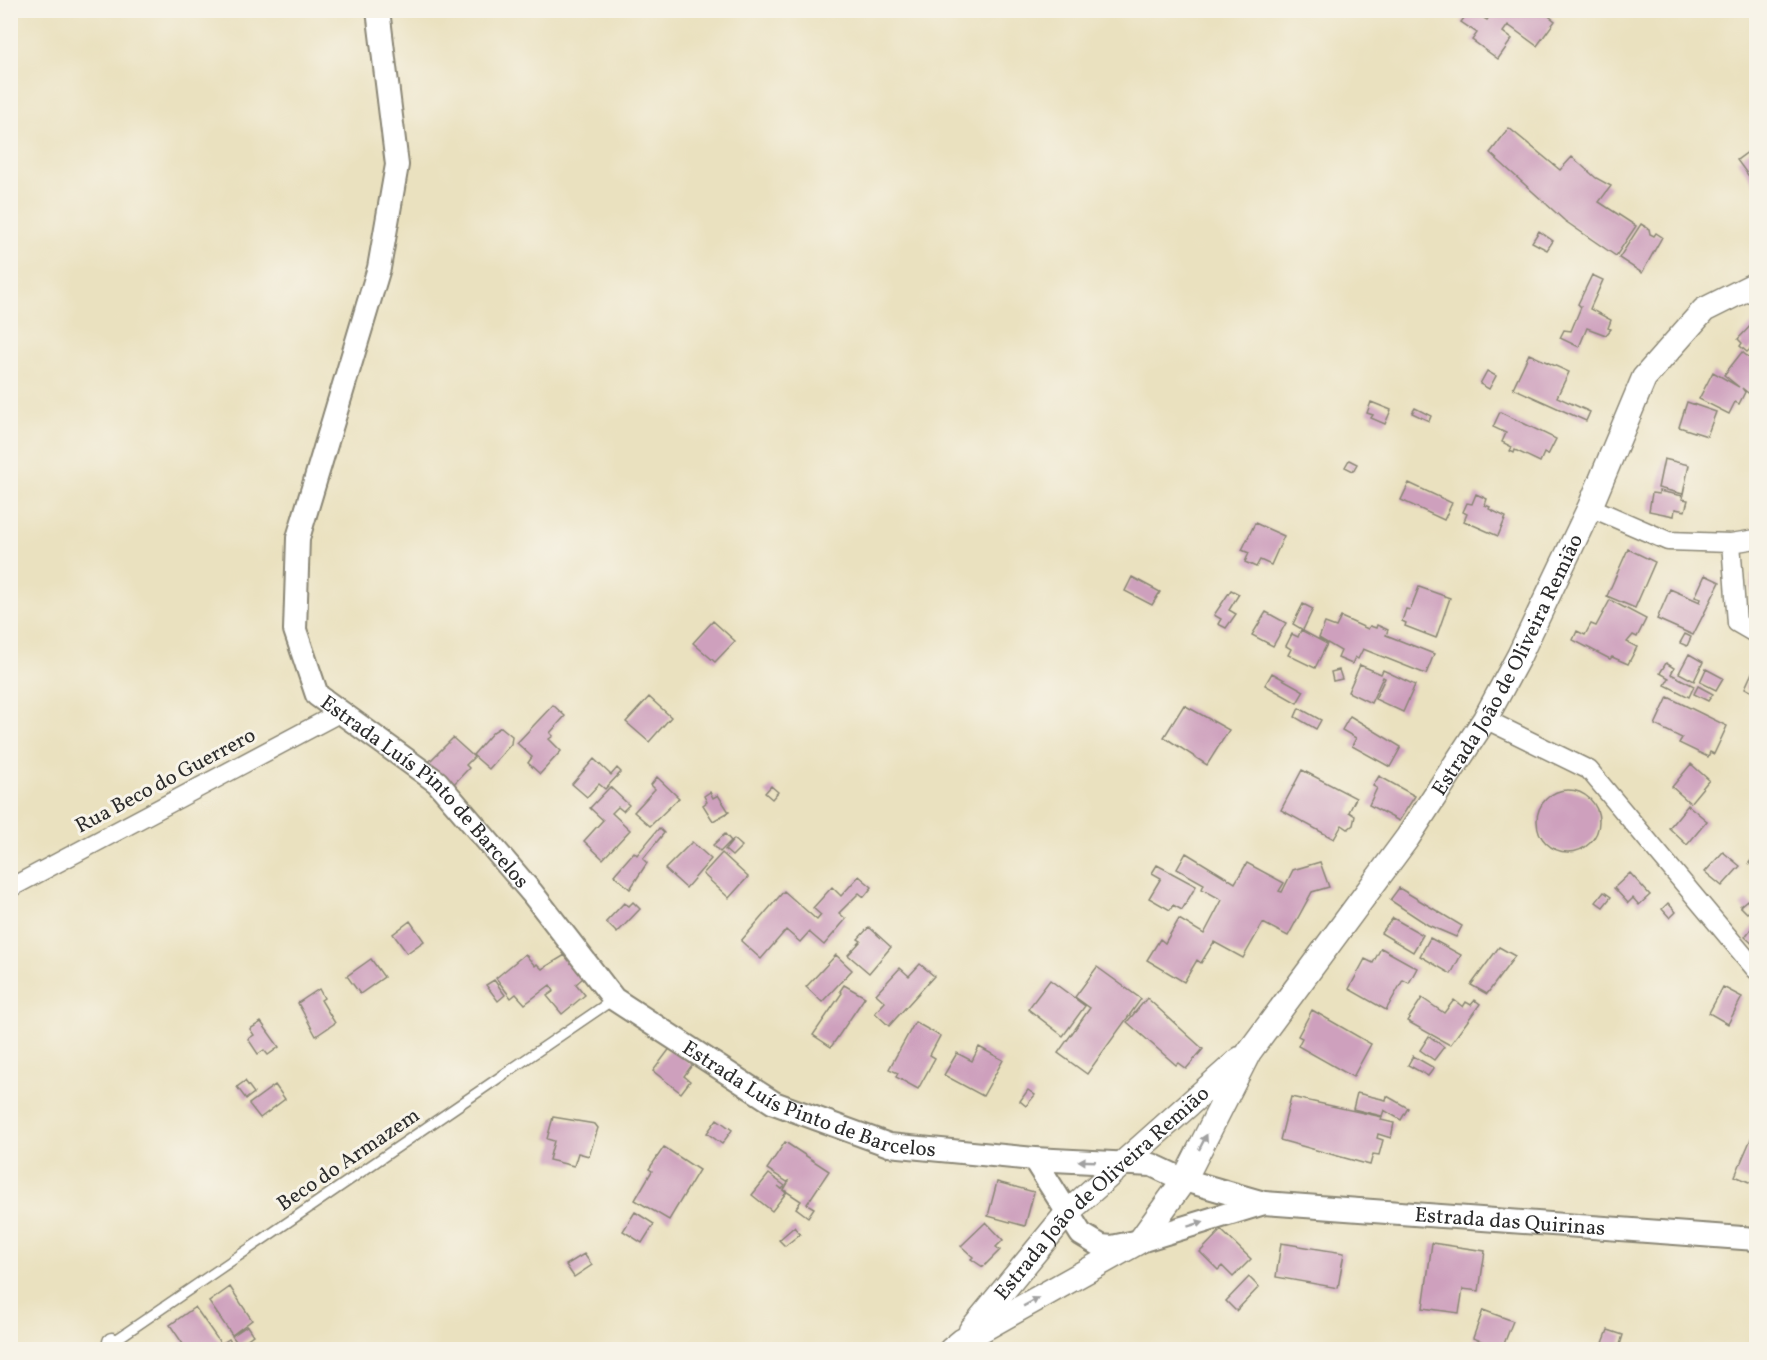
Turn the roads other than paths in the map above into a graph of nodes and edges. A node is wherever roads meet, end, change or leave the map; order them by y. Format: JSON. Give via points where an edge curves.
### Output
{"nodes":[{"id":1,"x":378,"y":10,"type":"edge"},
{"id":2,"x":1756,"y":284,"type":"edge"},
{"id":3,"x":1590,"y":507,"type":"junction"},
{"id":4,"x":1756,"y":539,"type":"edge"},
{"id":5,"x":1731,"y":543,"type":"junction"},
{"id":6,"x":1756,"y":634,"type":"edge"},
{"id":7,"x":341,"y":712,"type":"junction"},
{"id":8,"x":1485,"y":719,"type":"junction"},
{"id":9,"x":10,"y":888,"type":"edge"},
{"id":10,"x":1756,"y":970,"type":"edge"},
{"id":11,"x":614,"y":999,"type":"junction"},
{"id":12,"x":1249,"y":1052,"type":"junction"},
{"id":13,"x":1034,"y":1159,"type":"junction"},
{"id":14,"x":1122,"y":1162,"type":"junction"},
{"id":15,"x":1184,"y":1180,"type":"junction"},
{"id":16,"x":1264,"y":1203,"type":"junction"},
{"id":17,"x":1068,"y":1212,"type":"junction"},
{"id":18,"x":1756,"y":1239,"type":"edge"},
{"id":19,"x":1140,"y":1241,"type":"junction"},
{"id":20,"x":956,"y":1345,"type":"edge"},
{"id":21,"x":110,"y":1347,"type":"edge"}],
"edges":[{"from":1,"to":7,"type":"street","name":"Estrada Luís Pinto de Barcelos","via":[[397,165],[379,268],[298,538],[295,630],[317,695]]},
{"from":2,"to":3,"type":"main road","name":"Estrada João de Oliveira Remião","via":[[1704,310],[1644,378]]},
{"from":3,"to":5,"type":"street","via":[[1668,541]]},
{"from":3,"to":8,"type":"main road","name":"Estrada João de Oliveira Remião"},
{"from":4,"to":5,"type":"street"},
{"from":5,"to":6,"type":"street","via":[[1737,624]]},
{"from":7,"to":9,"type":"street","name":"Rua Beco do Guerrero"},
{"from":7,"to":11,"type":"street","name":"Estrada Luís Pinto de Barcelos","via":[[436,782],[532,893]]},
{"from":8,"to":10,"type":"street","via":[[1589,770]]},
{"from":8,"to":12,"type":"main road","name":"Estrada João de Oliveira Remião","via":[[1408,837]]},
{"from":11,"to":13,"type":"street","name":"Estrada Luís Pinto de Barcelos","via":[[774,1103],[889,1145]]},
{"from":11,"to":21,"type":"lane","name":"Beco do Armazem"},
{"from":12,"to":14,"type":"main road","name":"Estrada João de Oliveira Remião"},
{"from":15,"to":12,"type":"main road","name":"Estrada João de Oliveira Remião","one_way":true},
{"from":14,"to":13,"type":"street","name":"Estrada Luís Pinto de Barcelos","one_way":true},
{"from":13,"to":17,"type":"street"},
{"from":14,"to":15,"type":"street","name":"Estrada Luís Pinto de Barcelos","via":[[1152,1165]]},
{"from":14,"to":17,"type":"main road","name":"Estrada João de Oliveira Remião"},
{"from":15,"to":16,"type":"street","name":"Estrada das Quirinas"},
{"from":15,"to":19,"type":"main road","name":"Estrada João de Oliveira Remião"},
{"from":16,"to":18,"type":"street","name":"Estrada das Quirinas"},
{"from":19,"to":16,"type":"street","name":"Estrada das Quirinas","one_way":true},
{"from":17,"to":19,"type":"street","name":"Estrada das Quirinas","via":[[1081,1234],[1101,1246]]},
{"from":17,"to":20,"type":"main road","name":"Estrada João de Oliveira Remião"},
{"from":20,"to":19,"type":"main road","name":"Estrada João de Oliveira Remião","one_way":true}]}
